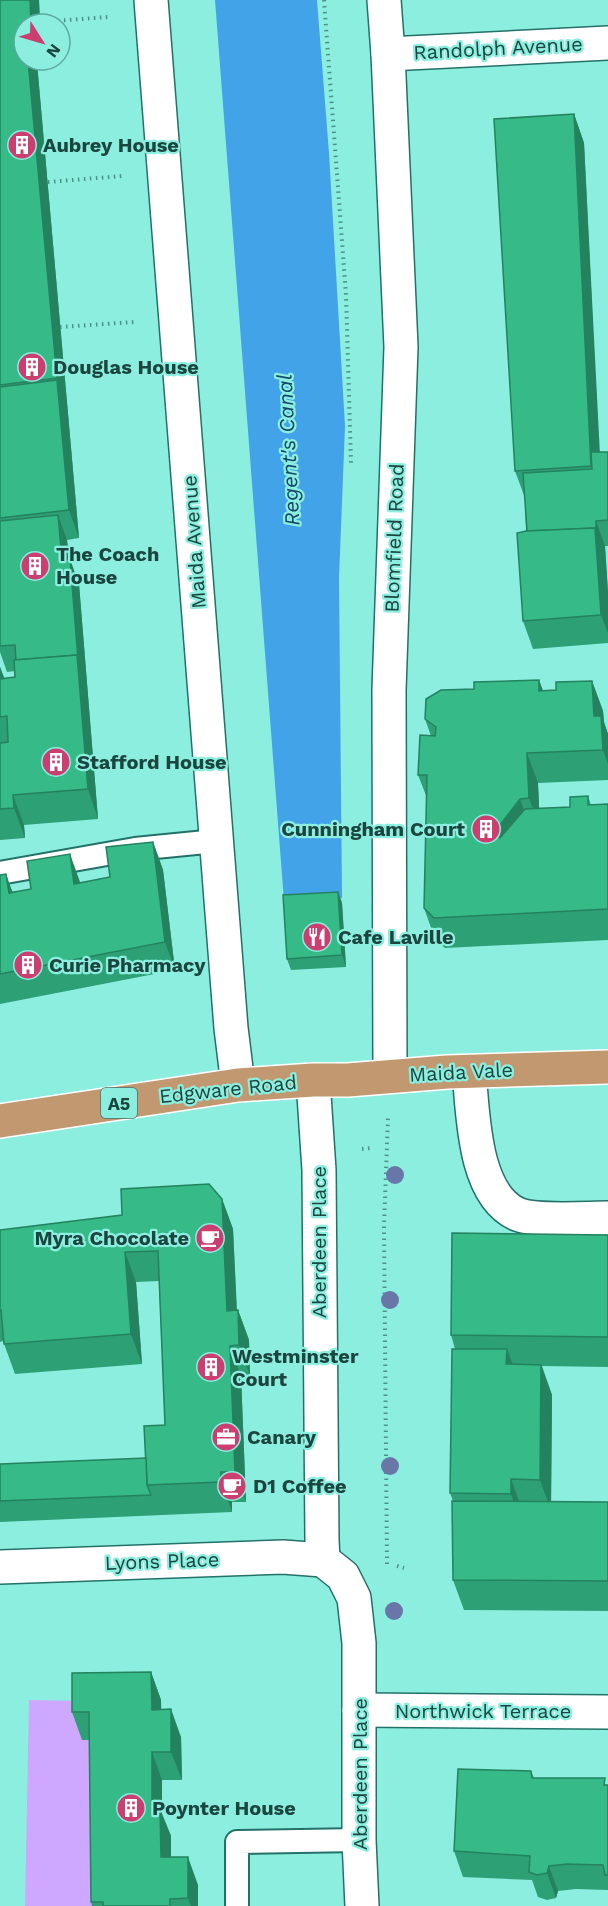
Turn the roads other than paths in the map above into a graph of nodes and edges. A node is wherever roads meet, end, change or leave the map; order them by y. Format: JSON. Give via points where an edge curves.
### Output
{"nodes":[{"id":1,"x":151,"y":0,"type":"edge"},
{"id":2,"x":384,"y":0,"type":"edge"},
{"id":3,"x":608,"y":43,"type":"edge"},
{"id":4,"x":388,"y":54,"type":"junction"},
{"id":5,"x":216,"y":841,"type":"junction"},
{"id":6,"x":0,"y":873,"type":"edge"},
{"id":7,"x":608,"y":1066,"type":"edge"},
{"id":8,"x":469,"y":1072,"type":"junction"},
{"id":9,"x":390,"y":1076,"type":"junction"},
{"id":10,"x":314,"y":1080,"type":"junction"},
{"id":11,"x":238,"y":1084,"type":"junction"},
{"id":12,"x":0,"y":1121,"type":"edge"},
{"id":13,"x":608,"y":1218,"type":"edge"},
{"id":14,"x":323,"y":1560,"type":"junction"},
{"id":15,"x":0,"y":1567,"type":"edge"},
{"id":16,"x":359,"y":1710,"type":"junction"},
{"id":17,"x":608,"y":1712,"type":"edge"},
{"id":18,"x":359,"y":1840,"type":"junction"},
{"id":19,"x":237,"y":1906,"type":"edge"},
{"id":20,"x":362,"y":1906,"type":"edge"}],
"edges":[{"from":1,"to":5,"type":"street","name":"Maida Avenue"},
{"from":2,"to":4,"type":"street","name":"Blomfield Road"},
{"from":3,"to":4,"type":"street","name":"Randolph Avenue"},
{"from":4,"to":9,"type":"street","name":"Blomfield Road","via":[[401,347],[389,690]]},
{"from":5,"to":6,"type":"lane","via":[[135,849]]},
{"from":5,"to":11,"type":"street","name":"Maida Avenue"},
{"from":7,"to":8,"type":"highway","name":"Maida Vale","number":"A5"},
{"from":8,"to":9,"type":"highway","name":"Maida Vale","number":"A5"},
{"from":8,"to":13,"type":"street","via":[[480,1161],[505,1206],[518,1215],[538,1218]]},
{"from":9,"to":10,"type":"highway","name":"Maida Vale","number":"A5"},
{"from":10,"to":11,"type":"highway","name":"Edgware Road","number":"A5"},
{"from":10,"to":14,"type":"street","name":"Aberdeen Place","via":[[319,1170]]},
{"from":11,"to":12,"type":"highway","name":"Edgware Road","number":"A5"},
{"from":14,"to":15,"type":"street","name":"Lyons Place","via":[[282,1557]]},
{"from":14,"to":16,"type":"street","name":"Aberdeen Place","via":[[343,1576],[354,1598]]},
{"from":16,"to":17,"type":"street","name":"Northwick Terrace"},
{"from":16,"to":18,"type":"street","name":"Aberdeen Place"},
{"from":18,"to":19,"type":"lane","via":[[237,1842]]},
{"from":18,"to":20,"type":"street","name":"Aberdeen Place"}]}
